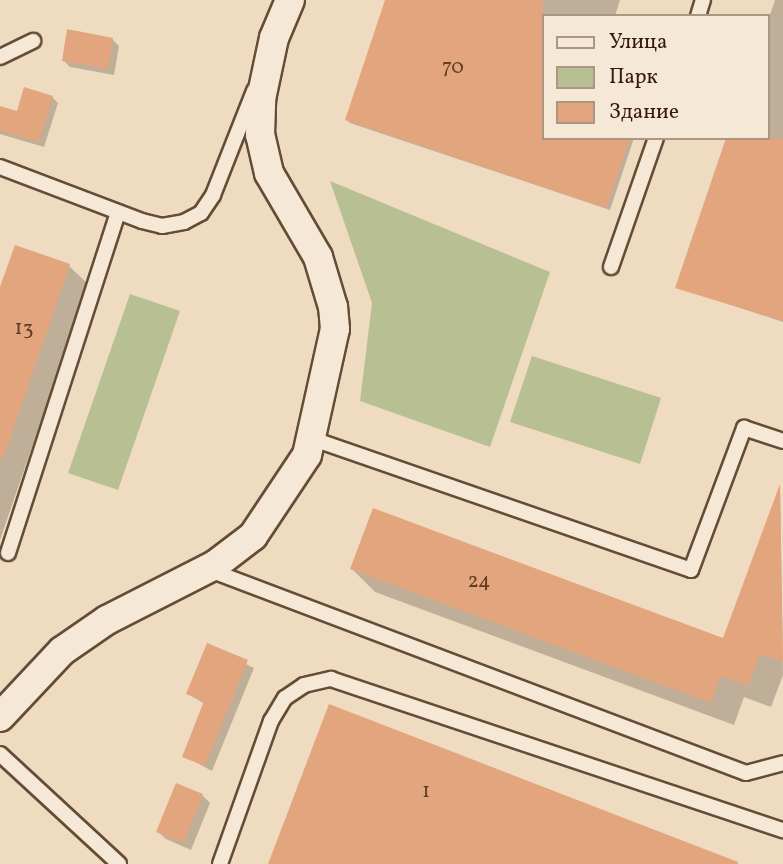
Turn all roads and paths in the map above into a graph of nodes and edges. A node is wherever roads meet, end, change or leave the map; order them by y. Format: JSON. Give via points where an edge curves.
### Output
{"nodes":[{"id":1,"x":290,"y":0,"type":"edge"},
{"id":2,"x":274,"y":38,"type":"junction"},
{"id":3,"x":33,"y":41,"type":"dead end"},
{"id":4,"x":0,"y":57,"type":"edge"},
{"id":5,"x":655,"y":140,"type":"edge"},
{"id":6,"x":0,"y":167,"type":"edge"},
{"id":7,"x":118,"y":212,"type":"junction"},
{"id":8,"x":611,"y":267,"type":"dead end"},
{"id":9,"x":313,"y":439,"type":"junction"},
{"id":10,"x":783,"y":441,"type":"edge"},
{"id":11,"x":8,"y":553,"type":"dead end"},
{"id":12,"x":206,"y":569,"type":"junction"},
{"id":13,"x":0,"y":717,"type":"edge"},
{"id":14,"x":0,"y":754,"type":"edge"},
{"id":15,"x":783,"y":763,"type":"edge"},
{"id":16,"x":783,"y":830,"type":"edge"},
{"id":17,"x":119,"y":864,"type":"edge"},
{"id":18,"x":220,"y":864,"type":"edge"}],
"edges":[{"from":1,"to":2,"type":"street"},
{"from":2,"to":7,"type":"lane","via":[[213,195],[201,213],[162,226]]},
{"from":2,"to":9,"type":"street","via":[[261,99],[261,135],[269,173],[318,257],[335,330]]},
{"from":3,"to":4,"type":"lane"},
{"from":5,"to":8,"type":"lane"},
{"from":6,"to":7,"type":"lane"},
{"from":7,"to":11,"type":"lane"},
{"from":9,"to":10,"type":"lane","via":[[691,570],[744,428]]},
{"from":9,"to":12,"type":"street","via":[[253,536]]},
{"from":12,"to":13,"type":"street","via":[[107,620],[62,651]]},
{"from":12,"to":15,"type":"lane","via":[[746,774]]},
{"from":14,"to":17,"type":"lane"},
{"from":16,"to":18,"type":"lane","via":[[331,678],[304,685],[278,709]]}]}
